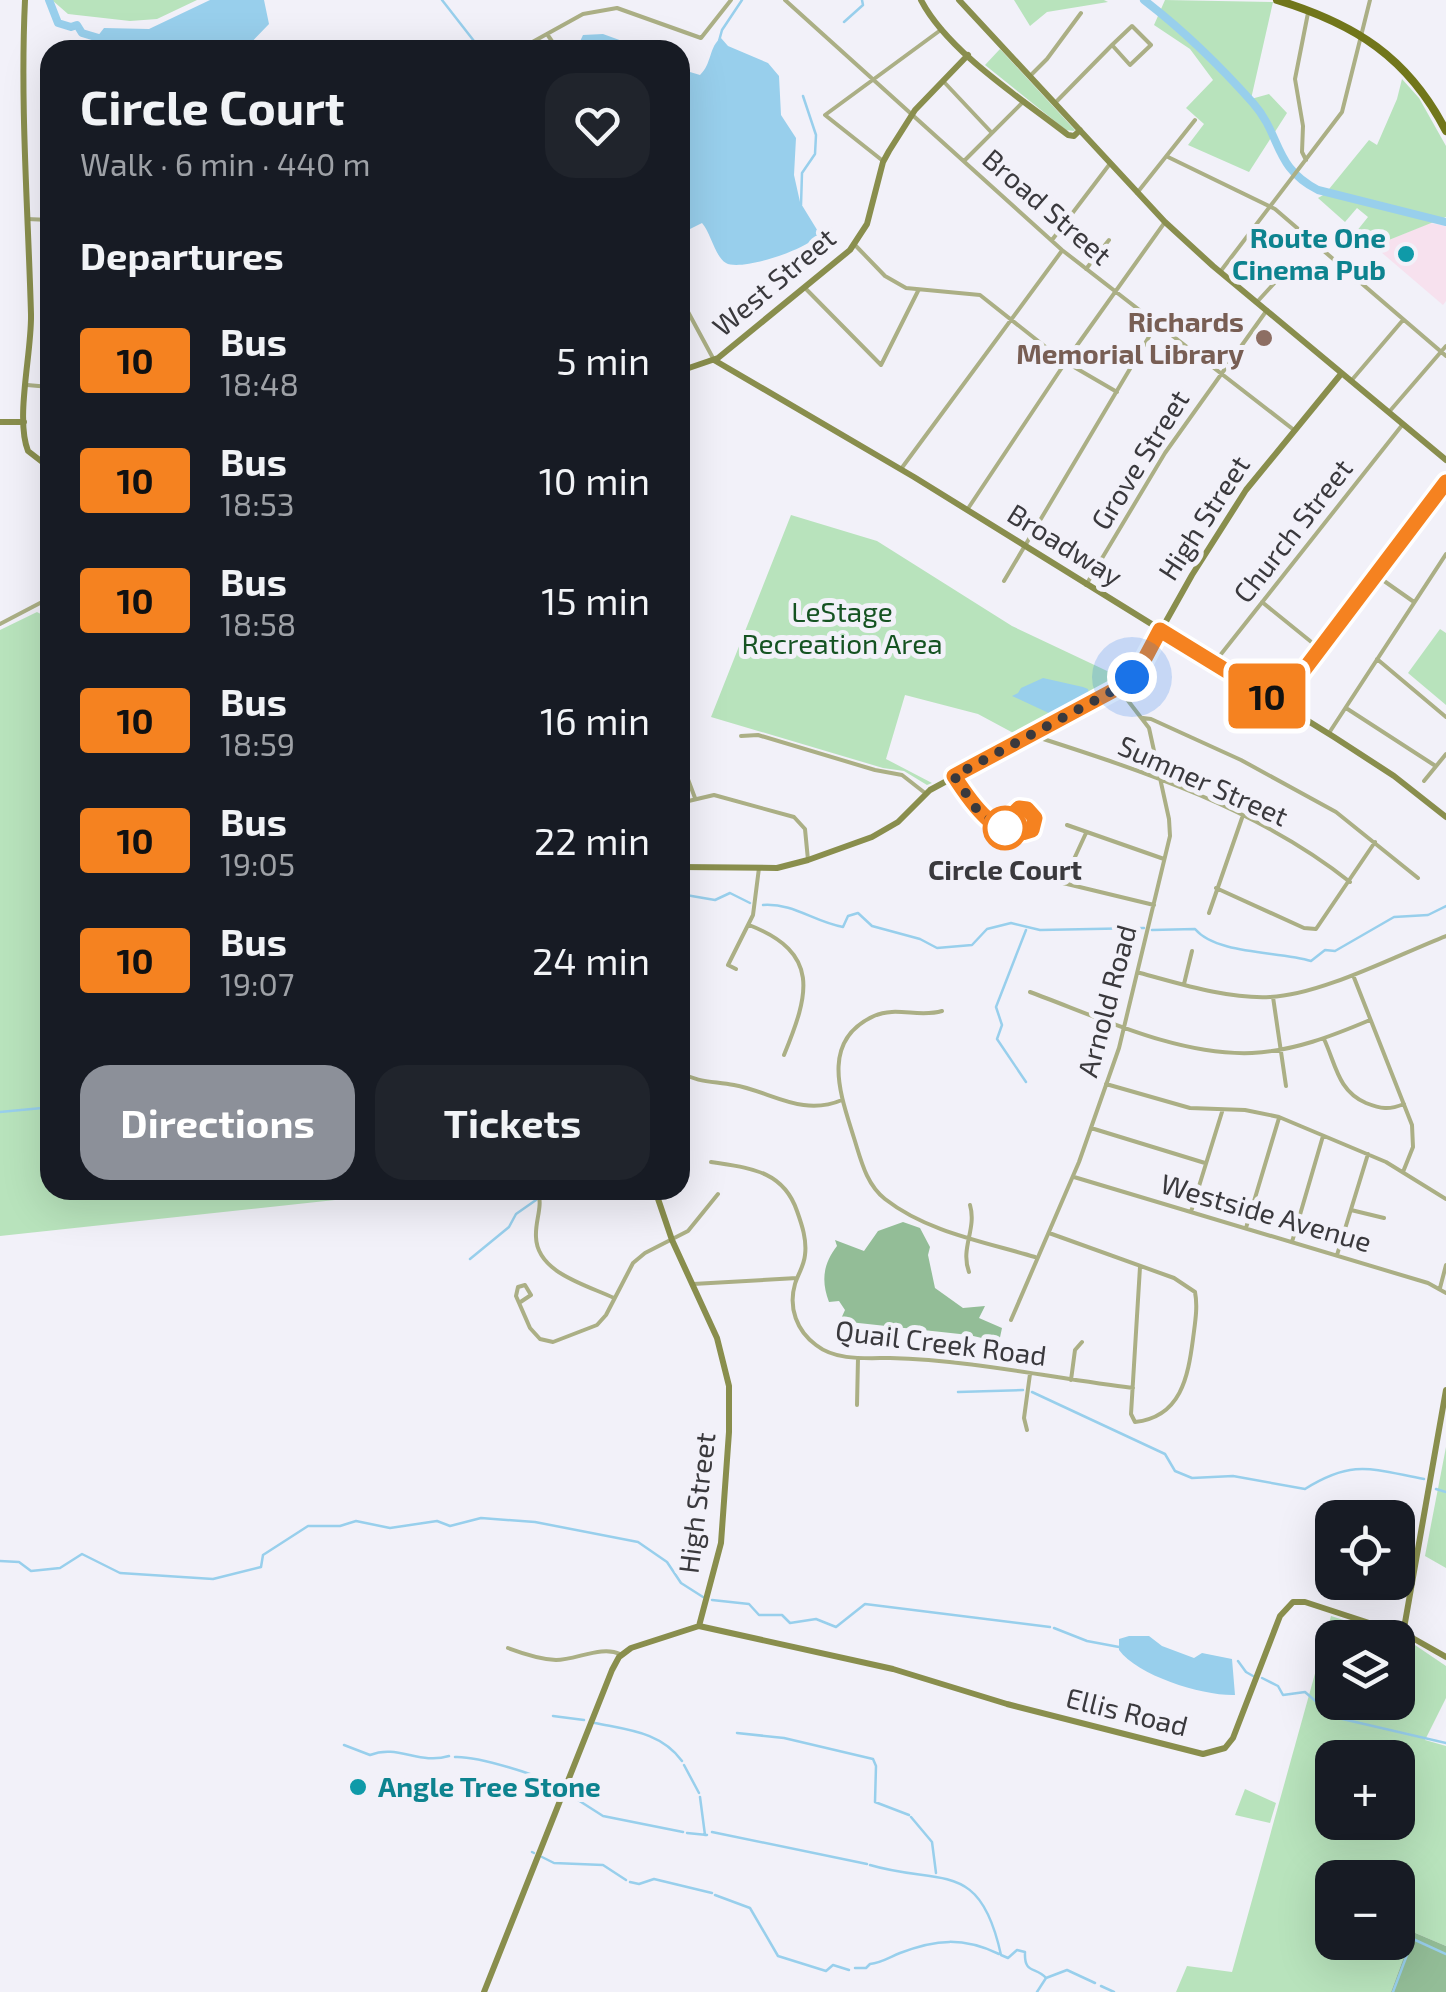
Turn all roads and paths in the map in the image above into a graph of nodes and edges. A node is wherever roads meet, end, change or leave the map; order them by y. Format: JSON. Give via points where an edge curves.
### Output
{"nodes":[{"id":1,"x":25,"y":0,"type":"edge"},
{"id":2,"x":731,"y":0,"type":"edge"},
{"id":3,"x":785,"y":0,"type":"edge"},
{"id":4,"x":921,"y":0,"type":"edge"},
{"id":5,"x":960,"y":0,"type":"edge"},
{"id":6,"x":1277,"y":0,"type":"edge"},
{"id":7,"x":1370,"y":0,"type":"edge"},
{"id":8,"x":1309,"y":10,"type":"junction"},
{"id":9,"x":1081,"y":13,"type":"dead end"},
{"id":10,"x":942,"y":29,"type":"junction"},
{"id":11,"x":547,"y":34,"type":"junction"},
{"id":12,"x":1362,"y":35,"type":"junction"},
{"id":13,"x":536,"y":40,"type":"edge"},
{"id":14,"x":551,"y":40,"type":"edge"},
{"id":15,"x":1112,"y":45,"type":"junction"},
{"id":16,"x":968,"y":55,"type":"junction"},
{"id":17,"x":1030,"y":76,"type":"junction"},
{"id":18,"x":873,"y":79,"type":"junction"},
{"id":19,"x":942,"y":80,"type":"junction"},
{"id":20,"x":1025,"y":100,"type":"junction"},
{"id":21,"x":1055,"y":104,"type":"junction"},
{"id":22,"x":912,"y":114,"type":"junction"},
{"id":23,"x":1195,"y":120,"type":"dead end"},
{"id":24,"x":1080,"y":130,"type":"junction"},
{"id":25,"x":1446,"y":131,"type":"edge"},
{"id":26,"x":992,"y":133,"type":"junction"},
{"id":27,"x":1168,"y":158,"type":"junction"},
{"id":28,"x":1306,"y":160,"type":"junction"},
{"id":29,"x":884,"y":161,"type":"junction"},
{"id":30,"x":964,"y":162,"type":"junction"},
{"id":31,"x":1110,"y":164,"type":"junction"},
{"id":32,"x":1137,"y":193,"type":"junction"},
{"id":33,"x":1271,"y":206,"type":"junction"},
{"id":34,"x":27,"y":219,"type":"junction"},
{"id":35,"x":40,"y":220,"type":"edge"},
{"id":36,"x":1166,"y":222,"type":"junction"},
{"id":37,"x":1052,"y":240,"type":"junction"},
{"id":38,"x":1108,"y":240,"type":"dead end"},
{"id":39,"x":855,"y":245,"type":"junction"},
{"id":40,"x":1062,"y":250,"type":"junction"},
{"id":41,"x":1290,"y":266,"type":"dead end"},
{"id":42,"x":1086,"y":270,"type":"junction"},
{"id":43,"x":1220,"y":272,"type":"junction"},
{"id":44,"x":806,"y":289,"type":"junction"},
{"id":45,"x":918,"y":291,"type":"junction"},
{"id":46,"x":1115,"y":292,"type":"junction"},
{"id":47,"x":1257,"y":302,"type":"junction"},
{"id":48,"x":1267,"y":310,"type":"junction"},
{"id":49,"x":690,"y":316,"type":"edge"},
{"id":50,"x":1011,"y":319,"type":"junction"},
{"id":51,"x":1404,"y":319,"type":"junction"},
{"id":52,"x":1156,"y":325,"type":"junction"},
{"id":53,"x":1446,"y":346,"type":"edge"},
{"id":54,"x":1444,"y":354,"type":"edge"},
{"id":55,"x":714,"y":360,"type":"junction"},
{"id":56,"x":1066,"y":362,"type":"junction"},
{"id":57,"x":690,"y":368,"type":"edge"},
{"id":58,"x":1220,"y":374,"type":"junction"},
{"id":59,"x":1341,"y":374,"type":"junction"},
{"id":60,"x":1351,"y":381,"type":"junction"},
{"id":61,"x":28,"y":386,"type":"junction"},
{"id":62,"x":40,"y":386,"type":"edge"},
{"id":63,"x":1117,"y":392,"type":"junction"},
{"id":64,"x":1389,"y":412,"type":"junction"},
{"id":65,"x":0,"y":422,"type":"edge"},
{"id":66,"x":24,"y":422,"type":"junction"},
{"id":67,"x":1403,"y":424,"type":"junction"},
{"id":68,"x":1294,"y":430,"type":"junction"},
{"id":69,"x":40,"y":460,"type":"edge"},
{"id":70,"x":1446,"y":460,"type":"edge"},
{"id":71,"x":901,"y":470,"type":"junction"},
{"id":72,"x":1446,"y":482,"type":"edge"},
{"id":73,"x":967,"y":510,"type":"junction"},
{"id":74,"x":1026,"y":546,"type":"junction"},
{"id":75,"x":1446,"y":554,"type":"edge"},
{"id":76,"x":1376,"y":575,"type":"junction"},
{"id":77,"x":1004,"y":581,"type":"dead end"},
{"id":78,"x":1086,"y":585,"type":"junction"},
{"id":79,"x":1262,"y":602,"type":"junction"},
{"id":80,"x":1414,"y":602,"type":"junction"},
{"id":81,"x":40,"y":603,"type":"edge"},
{"id":82,"x":0,"y":624,"type":"edge"},
{"id":83,"x":1160,"y":630,"type":"junction"},
{"id":84,"x":1320,"y":649,"type":"junction"},
{"id":85,"x":1377,"y":659,"type":"junction"},
{"id":86,"x":1214,"y":664,"type":"junction"},
{"id":87,"x":1118,"y":688,"type":"junction"},
{"id":88,"x":1279,"y":703,"type":"junction"},
{"id":89,"x":1345,"y":708,"type":"junction"},
{"id":90,"x":1446,"y":717,"type":"edge"},
{"id":91,"x":1142,"y":718,"type":"junction"},
{"id":92,"x":1328,"y":734,"type":"junction"},
{"id":93,"x":1032,"y":735,"type":"junction"},
{"id":94,"x":741,"y":736,"type":"dead end"},
{"id":95,"x":1446,"y":754,"type":"edge"},
{"id":96,"x":1434,"y":765,"type":"junction"},
{"id":97,"x":954,"y":776,"type":"junction"},
{"id":98,"x":1161,"y":779,"type":"junction"},
{"id":99,"x":1424,"y":781,"type":"dead end"},
{"id":100,"x":690,"y":787,"type":"edge"},
{"id":101,"x":925,"y":793,"type":"junction"},
{"id":102,"x":694,"y":798,"type":"junction"},
{"id":103,"x":690,"y":799,"type":"edge"},
{"id":104,"x":1242,"y":816,"type":"junction"},
{"id":105,"x":1446,"y":817,"type":"edge"},
{"id":106,"x":1066,"y":825,"type":"dead end"},
{"id":107,"x":1002,"y":826,"type":"junction"},
{"id":108,"x":1086,"y":832,"type":"junction"},
{"id":109,"x":1375,"y":842,"type":"junction"},
{"id":110,"x":1164,"y":859,"type":"junction"},
{"id":111,"x":808,"y":860,"type":"junction"},
{"id":112,"x":690,"y":866,"type":"edge"},
{"id":113,"x":760,"y":868,"type":"junction"},
{"id":114,"x":1418,"y":878,"type":"dead end"},
{"id":115,"x":1350,"y":882,"type":"junction"},
{"id":116,"x":1216,"y":888,"type":"junction"},
{"id":117,"x":1154,"y":905,"type":"junction"},
{"id":118,"x":1209,"y":913,"type":"dead end"},
{"id":119,"x":749,"y":924,"type":"junction"},
{"id":120,"x":1446,"y":936,"type":"edge"},
{"id":121,"x":1192,"y":951,"type":"dead end"},
{"id":122,"x":736,"y":969,"type":"dead end"},
{"id":123,"x":1138,"y":972,"type":"junction"},
{"id":124,"x":1352,"y":974,"type":"junction"},
{"id":125,"x":1184,"y":984,"type":"junction"},
{"id":126,"x":1030,"y":992,"type":"dead end"},
{"id":127,"x":1273,"y":997,"type":"junction"},
{"id":128,"x":942,"y":1010,"type":"dead end"},
{"id":129,"x":1370,"y":1020,"type":"junction"},
{"id":130,"x":1124,"y":1029,"type":"junction"},
{"id":131,"x":1324,"y":1039,"type":"junction"},
{"id":132,"x":1280,"y":1049,"type":"junction"},
{"id":133,"x":784,"y":1055,"type":"dead end"},
{"id":134,"x":690,"y":1077,"type":"edge"},
{"id":135,"x":1106,"y":1084,"type":"junction"},
{"id":136,"x":1286,"y":1086,"type":"dead end"},
{"id":137,"x":842,"y":1100,"type":"junction"},
{"id":138,"x":1404,"y":1104,"type":"junction"},
{"id":139,"x":1222,"y":1111,"type":"junction"},
{"id":140,"x":1279,"y":1116,"type":"junction"},
{"id":141,"x":1091,"y":1128,"type":"junction"},
{"id":142,"x":1323,"y":1135,"type":"junction"},
{"id":143,"x":1368,"y":1154,"type":"junction"},
{"id":144,"x":711,"y":1162,"type":"dead end"},
{"id":145,"x":1205,"y":1163,"type":"junction"},
{"id":146,"x":1402,"y":1172,"type":"junction"},
{"id":147,"x":1072,"y":1177,"type":"junction"},
{"id":148,"x":718,"y":1194,"type":"dead end"},
{"id":149,"x":1446,"y":1199,"type":"edge"},
{"id":150,"x":540,"y":1200,"type":"edge"},
{"id":151,"x":658,"y":1200,"type":"edge"},
{"id":152,"x":970,"y":1205,"type":"dead end"},
{"id":153,"x":1351,"y":1210,"type":"junction"},
{"id":154,"x":1191,"y":1212,"type":"junction"},
{"id":155,"x":1384,"y":1218,"type":"dead end"},
{"id":156,"x":1246,"y":1228,"type":"junction"},
{"id":157,"x":1049,"y":1233,"type":"junction"},
{"id":158,"x":969,"y":1238,"type":"junction"},
{"id":159,"x":672,"y":1240,"type":"junction"},
{"id":160,"x":1292,"y":1242,"type":"junction"},
{"id":161,"x":1337,"y":1255,"type":"junction"},
{"id":162,"x":1037,"y":1258,"type":"junction"},
{"id":163,"x":1446,"y":1265,"type":"edge"},
{"id":164,"x":1140,"y":1267,"type":"junction"},
{"id":165,"x":969,"y":1272,"type":"dead end"},
{"id":166,"x":797,"y":1278,"type":"junction"},
{"id":167,"x":694,"y":1284,"type":"junction"},
{"id":168,"x":1440,"y":1288,"type":"junction"},
{"id":169,"x":1446,"y":1292,"type":"edge"},
{"id":170,"x":614,"y":1298,"type":"junction"},
{"id":171,"x":519,"y":1304,"type":"dead end"},
{"id":172,"x":1011,"y":1320,"type":"dead end"},
{"id":173,"x":1082,"y":1342,"type":"dead end"},
{"id":174,"x":858,"y":1358,"type":"junction"},
{"id":175,"x":1030,"y":1374,"type":"junction"},
{"id":176,"x":1070,"y":1380,"type":"junction"},
{"id":177,"x":1132,"y":1388,"type":"junction"},
{"id":178,"x":1446,"y":1390,"type":"edge"},
{"id":179,"x":857,"y":1404,"type":"dead end"},
{"id":180,"x":1027,"y":1430,"type":"dead end"},
{"id":181,"x":1360,"y":1620,"type":"edge"},
{"id":182,"x":1405,"y":1620,"type":"edge"},
{"id":183,"x":700,"y":1626,"type":"junction"},
{"id":184,"x":1415,"y":1640,"type":"edge"},
{"id":185,"x":508,"y":1648,"type":"dead end"},
{"id":186,"x":621,"y":1656,"type":"junction"},
{"id":187,"x":1446,"y":1657,"type":"edge"},
{"id":188,"x":484,"y":1992,"type":"edge"}],
"edges":[{"from":1,"to":34,"type":"street"},
{"from":2,"to":11,"type":"street","via":[[704,37],[617,8],[584,14]]},
{"from":3,"to":18,"type":"street","name":"Broad Street"},
{"from":4,"to":10,"type":"street"},
{"from":5,"to":17,"type":"street"},
{"from":6,"to":8,"type":"main road"},
{"from":7,"to":12,"type":"street"},
{"from":8,"to":12,"type":"main road"},
{"from":8,"to":28,"type":"street","via":[[1295,79]]},
{"from":9,"to":17,"type":"street"},
{"from":10,"to":16,"type":"street"},
{"from":10,"to":18,"type":"street"},
{"from":11,"to":13,"type":"street"},
{"from":11,"to":14,"type":"street"},
{"from":12,"to":25,"type":"main road","via":[[1412,78]]},
{"from":12,"to":28,"type":"street","via":[[1342,112]]},
{"from":15,"to":15,"type":"street","via":[[1130,65],[1151,45],[1131,26]]},
{"from":15,"to":21,"type":"street"},
{"from":16,"to":19,"type":"street","name":"West Street"},
{"from":16,"to":20,"type":"street"},
{"from":17,"to":21,"type":"street"},
{"from":18,"to":22,"type":"street","name":"Broad Street"},
{"from":18,"to":29,"type":"street","via":[[825,116]]},
{"from":19,"to":22,"type":"street","name":"West Street"},
{"from":19,"to":26,"type":"street"},
{"from":20,"to":24,"type":"street","via":[[1068,135]]},
{"from":20,"to":26,"type":"street"},
{"from":21,"to":24,"type":"street"},
{"from":22,"to":29,"type":"street","name":"West Street"},
{"from":22,"to":30,"type":"street","name":"Broad Street"},
{"from":23,"to":27,"type":"street"},
{"from":24,"to":31,"type":"street"},
{"from":26,"to":30,"type":"street"},
{"from":27,"to":32,"type":"street"},
{"from":27,"to":33,"type":"street"},
{"from":28,"to":33,"type":"street"},
{"from":29,"to":39,"type":"street","name":"West Street","via":[[872,212]]},
{"from":30,"to":37,"type":"street","name":"Broad Street"},
{"from":31,"to":32,"type":"street"},
{"from":31,"to":37,"type":"street"},
{"from":32,"to":36,"type":"street"},
{"from":33,"to":43,"type":"street"},
{"from":33,"to":51,"type":"street"},
{"from":34,"to":35,"type":"street"},
{"from":34,"to":61,"type":"street"},
{"from":36,"to":43,"type":"street"},
{"from":36,"to":46,"type":"street"},
{"from":37,"to":40,"type":"street","name":"Broad Street"},
{"from":38,"to":42,"type":"street"},
{"from":39,"to":44,"type":"street","name":"West Street"},
{"from":39,"to":45,"type":"street","via":[[890,280]]},
{"from":40,"to":42,"type":"street","name":"Broad Street"},
{"from":40,"to":50,"type":"street"},
{"from":41,"to":47,"type":"street"},
{"from":42,"to":46,"type":"street","name":"Broad Street"},
{"from":43,"to":47,"type":"street"},
{"from":44,"to":45,"type":"street","via":[[882,365]]},
{"from":44,"to":55,"type":"street","name":"West Street"},
{"from":45,"to":50,"type":"street","via":[[977,294]]},
{"from":46,"to":52,"type":"street","name":"Broad Street"},
{"from":46,"to":56,"type":"street"},
{"from":47,"to":48,"type":"street"},
{"from":48,"to":58,"type":"street","name":"Grove Street"},
{"from":48,"to":59,"type":"street"},
{"from":49,"to":55,"type":"street"},
{"from":50,"to":56,"type":"street"},
{"from":50,"to":71,"type":"street"},
{"from":51,"to":54,"type":"street"},
{"from":51,"to":60,"type":"street"},
{"from":52,"to":58,"type":"street","name":"Broad Street"},
{"from":52,"to":63,"type":"street"},
{"from":53,"to":54,"type":"street"},
{"from":54,"to":64,"type":"street"},
{"from":55,"to":57,"type":"street","name":"West Street"},
{"from":55,"to":71,"type":"street","name":"Broadway"},
{"from":56,"to":63,"type":"street"},
{"from":56,"to":73,"type":"street"},
{"from":58,"to":68,"type":"street","name":"Broad Street"},
{"from":58,"to":78,"type":"street","name":"Grove Street"},
{"from":59,"to":60,"type":"street"},
{"from":59,"to":68,"type":"street","name":"High Street"},
{"from":60,"to":64,"type":"street"},
{"from":61,"to":62,"type":"street"},
{"from":61,"to":66,"type":"street"},
{"from":63,"to":74,"type":"street"},
{"from":64,"to":67,"type":"street"},
{"from":65,"to":66,"type":"street"},
{"from":66,"to":69,"type":"street","via":[[28,451]]},
{"from":67,"to":70,"type":"street"},
{"from":67,"to":79,"type":"street","name":"Church Street"},
{"from":68,"to":83,"type":"street","name":"High Street","via":[[1223,524]]},
{"from":71,"to":73,"type":"street","name":"Broadway"},
{"from":72,"to":76,"type":"street"},
{"from":73,"to":74,"type":"street","name":"Broadway"},
{"from":74,"to":77,"type":"street"},
{"from":74,"to":78,"type":"street","name":"Broadway"},
{"from":75,"to":80,"type":"street"},
{"from":76,"to":80,"type":"street"},
{"from":76,"to":84,"type":"street"},
{"from":78,"to":83,"type":"street","name":"Broadway"},
{"from":79,"to":84,"type":"street"},
{"from":79,"to":86,"type":"street","name":"Church Street"},
{"from":80,"to":85,"type":"street"},
{"from":81,"to":82,"type":"street"},
{"from":83,"to":86,"type":"street","name":"Broadway"},
{"from":83,"to":87,"type":"street","name":"High Street","via":[[1142,664]]},
{"from":84,"to":88,"type":"street"},
{"from":85,"to":89,"type":"street"},
{"from":85,"to":90,"type":"street"},
{"from":86,"to":88,"type":"street","name":"Broadway"},
{"from":87,"to":91,"type":"street","name":"Arnold Road"},
{"from":87,"to":93,"type":"street","name":"High Street"},
{"from":88,"to":92,"type":"street","name":"Broadway"},
{"from":89,"to":92,"type":"street"},
{"from":89,"to":96,"type":"street"},
{"from":91,"to":98,"type":"street","name":"Arnold Road"},
{"from":91,"to":109,"type":"street","via":[[1304,794]]},
{"from":92,"to":105,"type":"street","name":"Broadway"},
{"from":93,"to":97,"type":"street","name":"High Street"},
{"from":93,"to":98,"type":"street","name":"Sumner Street"},
{"from":94,"to":101,"type":"street","via":[[902,774]]},
{"from":95,"to":96,"type":"street"},
{"from":96,"to":99,"type":"street"},
{"from":97,"to":101,"type":"street","name":"High Street"},
{"from":97,"to":107,"type":"street","via":[[980,814]]},
{"from":98,"to":104,"type":"street","name":"Sumner Street"},
{"from":98,"to":110,"type":"street","name":"Arnold Road","via":[[1170,828]]},
{"from":100,"to":102,"type":"street"},
{"from":101,"to":111,"type":"street","name":"High Street","via":[[886,830]]},
{"from":102,"to":103,"type":"street"},
{"from":102,"to":111,"type":"street","via":[[720,796],[794,818],[805,829]]},
{"from":104,"to":115,"type":"street","name":"Sumner Street"},
{"from":104,"to":116,"type":"street"},
{"from":106,"to":108,"type":"street"},
{"from":107,"to":107,"type":"street","via":[[1028,832],[1035,818],[1019,808]]},
{"from":108,"to":110,"type":"street"},
{"from":108,"to":117,"type":"street","via":[[1063,884]]},
{"from":109,"to":114,"type":"street"},
{"from":109,"to":115,"type":"street"},
{"from":110,"to":117,"type":"street","name":"Arnold Road"},
{"from":111,"to":113,"type":"street","name":"High Street"},
{"from":112,"to":113,"type":"street","name":"High Street"},
{"from":113,"to":119,"type":"street"},
{"from":115,"to":116,"type":"street","via":[[1316,928]]},
{"from":116,"to":118,"type":"street"},
{"from":117,"to":123,"type":"street","name":"Arnold Road"},
{"from":119,"to":122,"type":"street","via":[[728,965]]},
{"from":119,"to":133,"type":"street","via":[[784,943],[802,968],[803,1003]]},
{"from":120,"to":124,"type":"street"},
{"from":121,"to":125,"type":"street"},
{"from":123,"to":125,"type":"street"},
{"from":123,"to":130,"type":"street","name":"Arnold Road"},
{"from":124,"to":127,"type":"street"},
{"from":124,"to":129,"type":"street"},
{"from":125,"to":127,"type":"street"},
{"from":126,"to":130,"type":"street"},
{"from":127,"to":132,"type":"street"},
{"from":128,"to":137,"type":"street","via":[[889,1012],[857,1028],[840,1056]]},
{"from":129,"to":131,"type":"street"},
{"from":129,"to":138,"type":"street"},
{"from":130,"to":132,"type":"street","via":[[1233,1053]]},
{"from":130,"to":135,"type":"street","name":"Arnold Road"},
{"from":131,"to":132,"type":"street"},
{"from":131,"to":138,"type":"street","via":[[1351,1096],[1382,1109]]},
{"from":132,"to":136,"type":"street"},
{"from":134,"to":137,"type":"street","via":[[792,1105]]},
{"from":135,"to":139,"type":"street"},
{"from":135,"to":141,"type":"street","name":"Arnold Road"},
{"from":137,"to":158,"type":"street","via":[[877,1191],[930,1226]]},
{"from":138,"to":146,"type":"street","via":[[1414,1142]]},
{"from":139,"to":140,"type":"street"},
{"from":139,"to":145,"type":"street"},
{"from":140,"to":142,"type":"street"},
{"from":140,"to":156,"type":"street"},
{"from":141,"to":145,"type":"street"},
{"from":141,"to":147,"type":"street","name":"Arnold Road"},
{"from":142,"to":143,"type":"street"},
{"from":142,"to":160,"type":"street"},
{"from":143,"to":146,"type":"street"},
{"from":143,"to":153,"type":"street"},
{"from":144,"to":166,"type":"street","name":"Quail Creek Road","via":[[756,1169],[783,1184],[803,1226],[805,1254]]},
{"from":145,"to":154,"type":"street"},
{"from":146,"to":149,"type":"street"},
{"from":147,"to":154,"type":"street","name":"Westside Avenue"},
{"from":147,"to":157,"type":"street","name":"Arnold Road"},
{"from":148,"to":159,"type":"street","via":[[696,1224]]},
{"from":150,"to":170,"type":"street","via":[[536,1238],[544,1260]]},
{"from":151,"to":159,"type":"street","name":"High Street"},
{"from":152,"to":158,"type":"street","via":[[975,1220]]},
{"from":153,"to":155,"type":"street"},
{"from":153,"to":161,"type":"street"},
{"from":154,"to":156,"type":"street","name":"Westside Avenue"},
{"from":156,"to":160,"type":"street","name":"Westside Avenue"},
{"from":157,"to":162,"type":"street","name":"Arnold Road"},
{"from":157,"to":164,"type":"street"},
{"from":158,"to":162,"type":"street"},
{"from":158,"to":165,"type":"street","via":[[963,1258]]},
{"from":159,"to":167,"type":"street","name":"High Street"},
{"from":159,"to":170,"type":"street","via":[[633,1263]]},
{"from":160,"to":161,"type":"street","name":"Westside Avenue"},
{"from":161,"to":168,"type":"street","name":"Westside Avenue"},
{"from":162,"to":172,"type":"street","name":"Arnold Road"},
{"from":163,"to":168,"type":"street"},
{"from":164,"to":177,"type":"street"},
{"from":164,"to":177,"type":"street","via":[[1184,1282],[1197,1301],[1184,1389],[1160,1414],[1135,1422]]},
{"from":166,"to":167,"type":"street"},
{"from":166,"to":174,"type":"street","name":"Quail Creek Road","via":[[793,1306],[801,1329],[824,1350]]},
{"from":167,"to":183,"type":"street","name":"High Street","via":[[721,1349],[730,1400],[721,1542]]},
{"from":168,"to":169,"type":"street","name":"Westside Avenue"},
{"from":170,"to":171,"type":"street","via":[[597,1324],[553,1342],[534,1334]]},
{"from":173,"to":176,"type":"street"},
{"from":174,"to":175,"type":"street","name":"Quail Creek Road","via":[[938,1359]]},
{"from":174,"to":179,"type":"street"},
{"from":175,"to":176,"type":"street","name":"Quail Creek Road"},
{"from":175,"to":180,"type":"street"},
{"from":176,"to":177,"type":"street","name":"Quail Creek Road"},
{"from":178,"to":182,"type":"street"},
{"from":181,"to":183,"type":"street","name":"Ellis Road","via":[[1290,1603],[1233,1738],[1204,1754],[892,1669]]},
{"from":183,"to":186,"type":"street"},
{"from":184,"to":187,"type":"street","name":"Ellis Road"},
{"from":185,"to":186,"type":"street","via":[[558,1660],[610,1650]]},
{"from":186,"to":188,"type":"street"}]}
